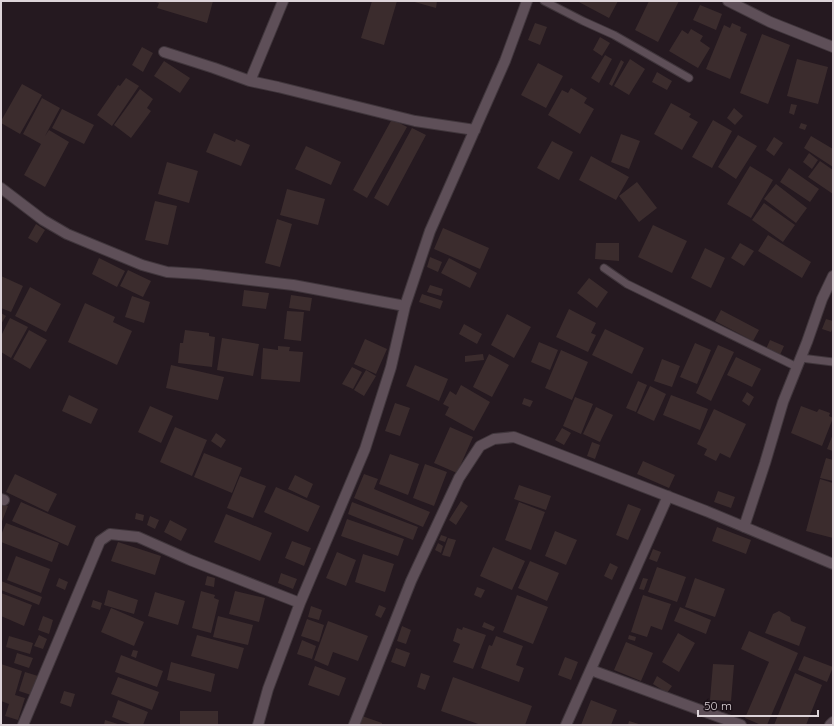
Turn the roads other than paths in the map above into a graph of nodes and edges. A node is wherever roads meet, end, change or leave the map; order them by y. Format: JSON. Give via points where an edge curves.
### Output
{"nodes":[{"id":1,"x":283,"y":1,"type":"edge"},
{"id":2,"x":527,"y":1,"type":"edge"},
{"id":3,"x":544,"y":1,"type":"edge"},
{"id":4,"x":728,"y":1,"type":"edge"},
{"id":5,"x":833,"y":47,"type":"edge"},
{"id":6,"x":164,"y":52,"type":"dead end"},
{"id":7,"x":689,"y":78,"type":"dead end"},
{"id":8,"x":250,"y":81,"type":"junction"},
{"id":9,"x":475,"y":130,"type":"junction"},
{"id":10,"x":1,"y":188,"type":"edge"},
{"id":11,"x":604,"y":268,"type":"dead end"},
{"id":12,"x":833,"y":276,"type":"edge"},
{"id":13,"x":405,"y":306,"type":"junction"},
{"id":14,"x":799,"y":362,"type":"junction"},
{"id":15,"x":833,"y":362,"type":"edge"},
{"id":16,"x":668,"y":496,"type":"junction"},
{"id":17,"x":744,"y":527,"type":"junction"},
{"id":18,"x":833,"y":564,"type":"edge"},
{"id":19,"x":300,"y":603,"type":"junction"},
{"id":20,"x":591,"y":670,"type":"junction"},
{"id":21,"x":833,"y":722,"type":"edge"},
{"id":22,"x":23,"y":725,"type":"edge"},
{"id":23,"x":258,"y":725,"type":"edge"},
{"id":24,"x":354,"y":725,"type":"edge"},
{"id":25,"x":566,"y":725,"type":"edge"},
{"id":26,"x":741,"y":725,"type":"edge"},
{"id":27,"x":830,"y":725,"type":"edge"}],
"edges":[{"from":1,"to":8,"type":"street"},
{"from":2,"to":9,"type":"street","via":[[505,61]]},
{"from":3,"to":7,"type":"lane"},
{"from":4,"to":5,"type":"street","via":[[770,22]]},
{"from":6,"to":8,"type":"street"},
{"from":8,"to":9,"type":"street","via":[[416,121]]},
{"from":9,"to":13,"type":"street","via":[[430,231]]},
{"from":10,"to":13,"type":"street","via":[[43,220],[67,234],[142,265],[167,272],[293,285]]},
{"from":11,"to":14,"type":"lane","via":[[627,284]]},
{"from":12,"to":14,"type":"street"},
{"from":13,"to":19,"type":"street","via":[[391,367],[365,449]]},
{"from":14,"to":15,"type":"lane"},
{"from":14,"to":17,"type":"street","via":[[783,402]]},
{"from":16,"to":17,"type":"street"},
{"from":16,"to":20,"type":"street"},
{"from":16,"to":24,"type":"street","via":[[514,437],[494,439],[480,446],[460,478],[412,581]]},
{"from":17,"to":18,"type":"street"},
{"from":19,"to":22,"type":"street","via":[[138,537],[110,534],[100,541]]},
{"from":19,"to":23,"type":"street","via":[[268,689]]},
{"from":20,"to":25,"type":"street"},
{"from":20,"to":26,"type":"street"},
{"from":21,"to":27,"type":"street"}]}
